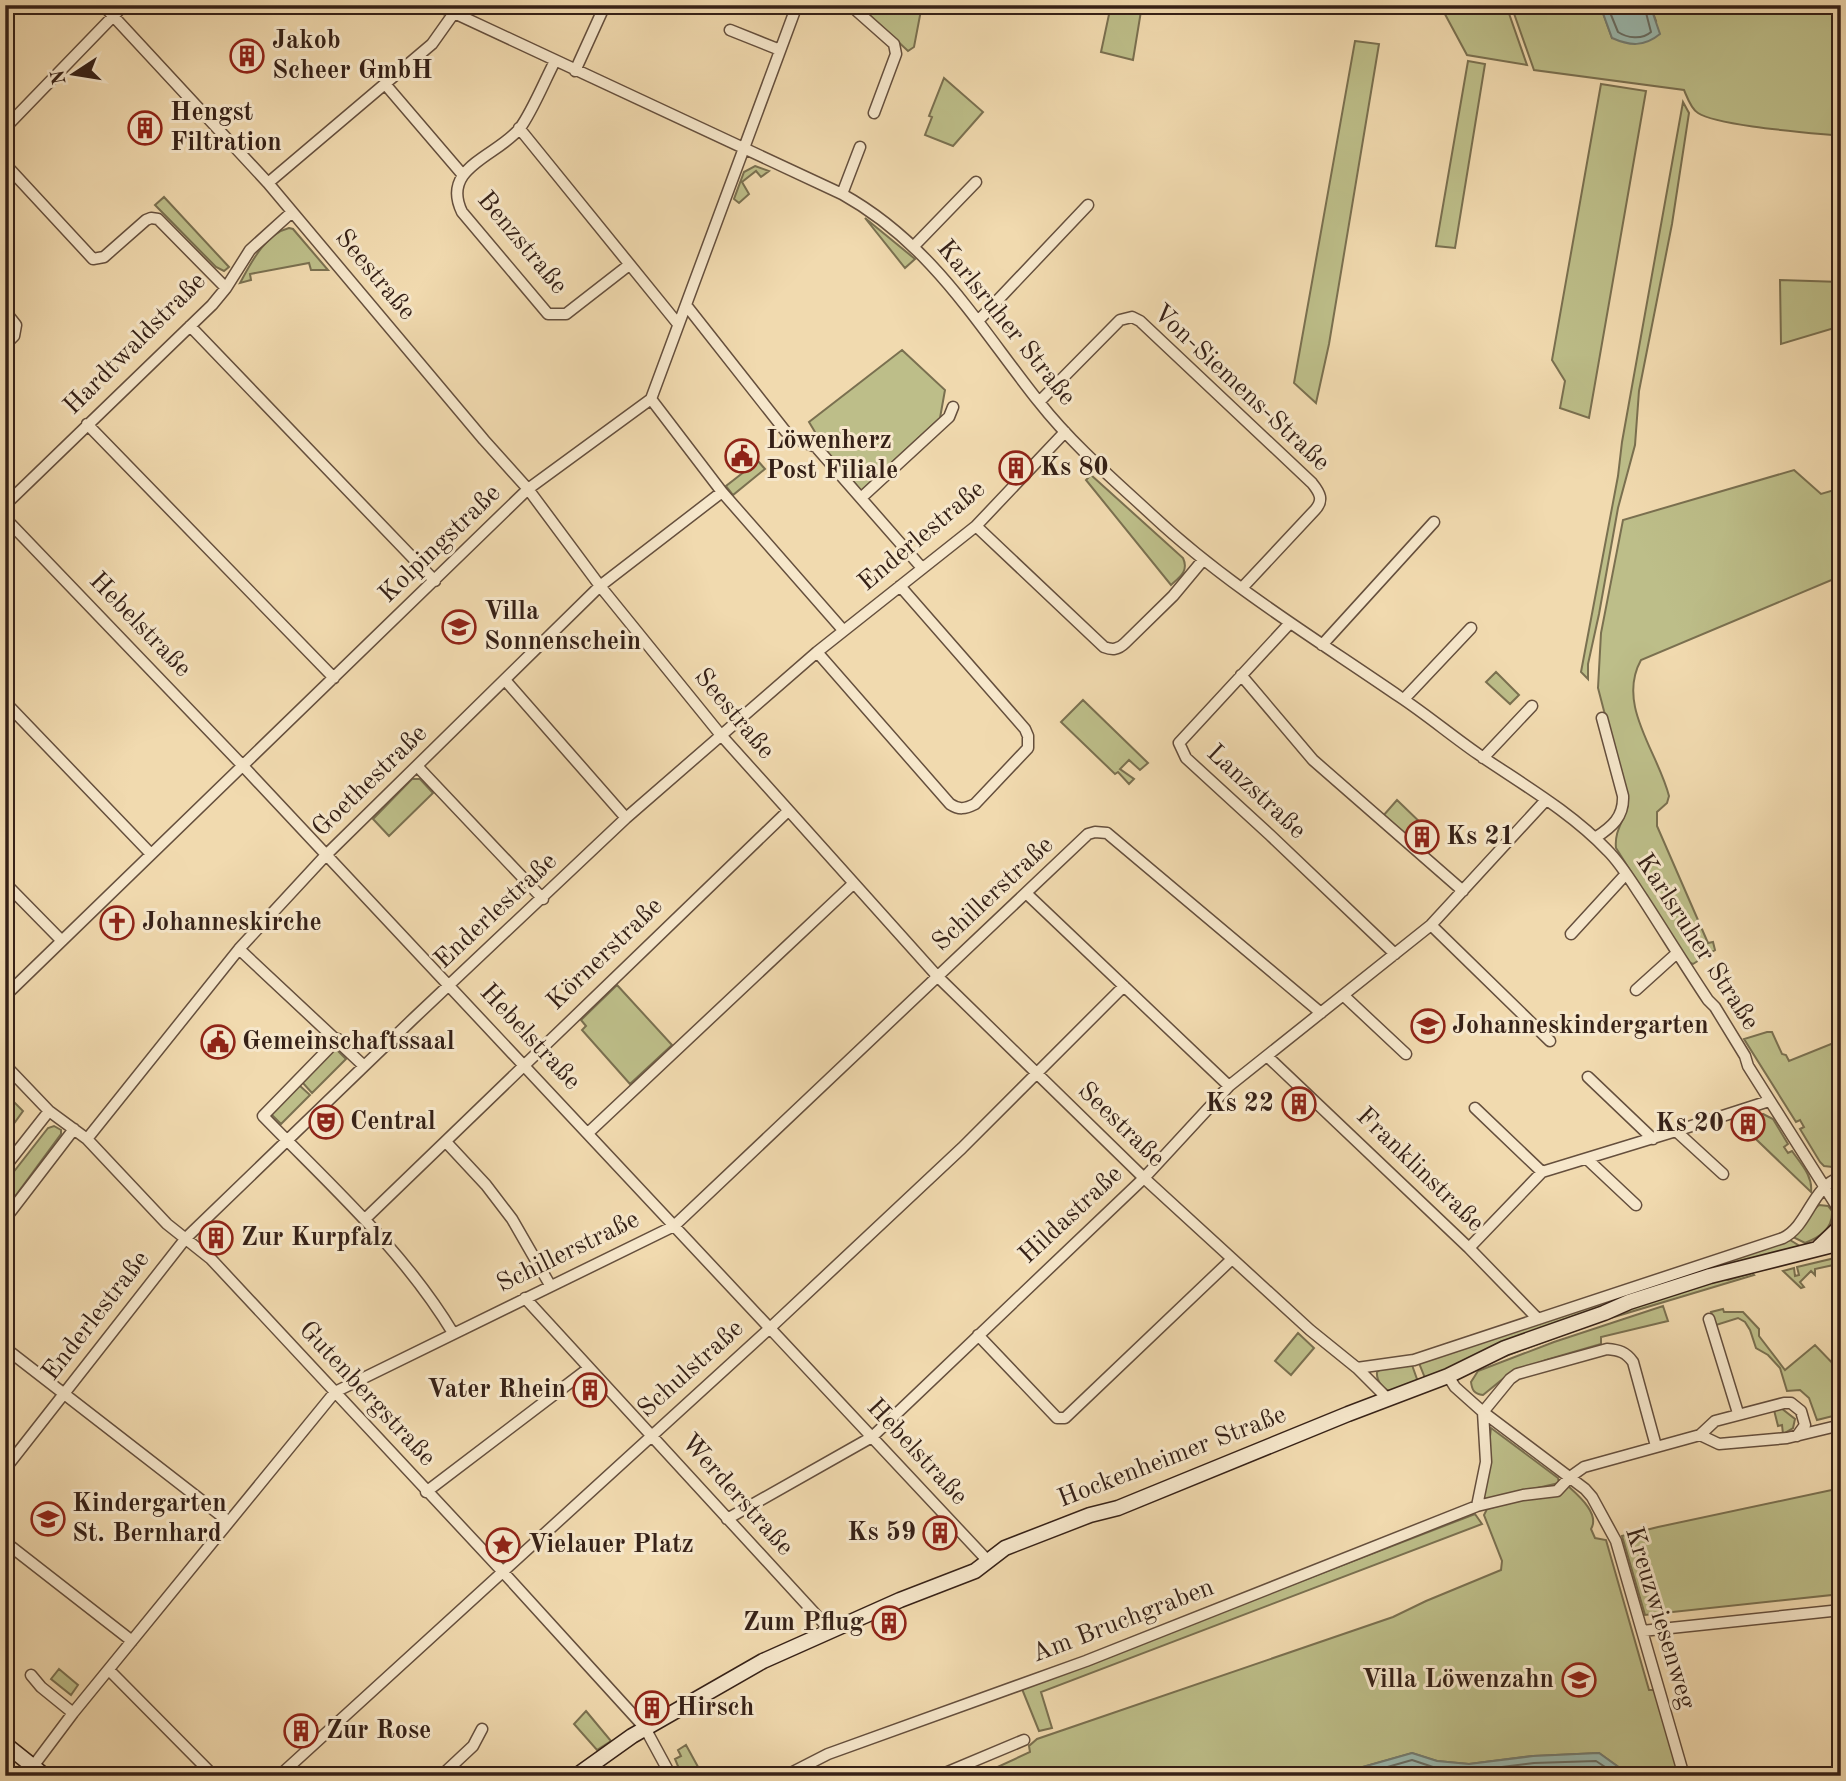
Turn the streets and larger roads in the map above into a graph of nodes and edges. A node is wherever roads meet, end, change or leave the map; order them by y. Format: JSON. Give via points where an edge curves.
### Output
{"nodes":[{"id":1,"x":103,"y":5,"type":"edge"},
{"id":2,"x":124,"y":5,"type":"edge"},
{"id":3,"x":437,"y":5,"type":"edge"},
{"id":4,"x":605,"y":5,"type":"edge"},
{"id":5,"x":796,"y":5,"type":"edge"},
{"id":6,"x":850,"y":5,"type":"edge"},
{"id":7,"x":454,"y":13,"type":"junction"},
{"id":8,"x":113,"y":16,"type":"junction"},
{"id":9,"x":730,"y":30,"type":"dead end"},
{"id":10,"x":780,"y":50,"type":"junction"},
{"id":11,"x":555,"y":61,"type":"junction"},
{"id":12,"x":575,"y":71,"type":"junction"},
{"id":13,"x":385,"y":84,"type":"junction"},
{"id":14,"x":874,"y":113,"type":"dead end"},
{"id":15,"x":5,"y":128,"type":"edge"},
{"id":16,"x":519,"y":128,"type":"junction"},
{"id":17,"x":860,"y":147,"type":"dead end"},
{"id":18,"x":743,"y":148,"type":"junction"},
{"id":19,"x":5,"y":164,"type":"edge"},
{"id":20,"x":462,"y":174,"type":"junction"},
{"id":21,"x":976,"y":182,"type":"dead end"},
{"id":22,"x":268,"y":183,"type":"junction"},
{"id":23,"x":842,"y":194,"type":"junction"},
{"id":24,"x":1088,"y":205,"type":"dead end"},
{"id":25,"x":292,"y":212,"type":"junction"},
{"id":26,"x":914,"y":246,"type":"junction"},
{"id":27,"x":629,"y":265,"type":"junction"},
{"id":28,"x":226,"y":288,"type":"junction"},
{"id":29,"x":686,"y":305,"type":"junction"},
{"id":30,"x":5,"y":311,"type":"edge"},
{"id":31,"x":978,"y":321,"type":"junction"},
{"id":32,"x":678,"y":324,"type":"junction"},
{"id":33,"x":190,"y":326,"type":"junction"},
{"id":34,"x":5,"y":345,"type":"edge"},
{"id":35,"x":651,"y":399,"type":"junction"},
{"id":36,"x":1039,"y":402,"type":"junction"},
{"id":37,"x":953,"y":407,"type":"dead end"},
{"id":38,"x":87,"y":424,"type":"junction"},
{"id":39,"x":786,"y":432,"type":"dead end"},
{"id":40,"x":1065,"y":432,"type":"junction"},
{"id":41,"x":803,"y":442,"type":"dead end"},
{"id":42,"x":528,"y":489,"type":"junction"},
{"id":43,"x":722,"y":492,"type":"junction"},
{"id":44,"x":861,"y":498,"type":"junction"},
{"id":45,"x":5,"y":505,"type":"edge"},
{"id":46,"x":5,"y":519,"type":"edge"},
{"id":47,"x":1434,"y":522,"type":"dead end"},
{"id":48,"x":976,"y":526,"type":"junction"},
{"id":49,"x":1203,"y":560,"type":"junction"},
{"id":50,"x":922,"y":568,"type":"junction"},
{"id":51,"x":435,"y":581,"type":"junction"},
{"id":52,"x":600,"y":586,"type":"junction"},
{"id":53,"x":900,"y":586,"type":"junction"},
{"id":54,"x":1242,"y":587,"type":"junction"},
{"id":55,"x":1290,"y":623,"type":"junction"},
{"id":56,"x":1471,"y":628,"type":"dead end"},
{"id":57,"x":844,"y":630,"type":"junction"},
{"id":58,"x":1322,"y":645,"type":"junction"},
{"id":59,"x":817,"y":652,"type":"junction"},
{"id":60,"x":1241,"y":675,"type":"junction"},
{"id":61,"x":334,"y":678,"type":"junction"},
{"id":62,"x":505,"y":680,"type":"junction"},
{"id":63,"x":1404,"y":699,"type":"junction"},
{"id":64,"x":5,"y":702,"type":"edge"},
{"id":65,"x":1532,"y":706,"type":"dead end"},
{"id":66,"x":1602,"y":718,"type":"dead end"},
{"id":67,"x":720,"y":734,"type":"junction"},
{"id":68,"x":1483,"y":758,"type":"junction"},
{"id":69,"x":243,"y":766,"type":"junction"},
{"id":70,"x":418,"y":766,"type":"junction"},
{"id":71,"x":1546,"y":800,"type":"junction"},
{"id":72,"x":788,"y":811,"type":"junction"},
{"id":73,"x":626,"y":818,"type":"junction"},
{"id":74,"x":1595,"y":838,"type":"junction"},
{"id":75,"x":151,"y":854,"type":"junction"},
{"id":76,"x":326,"y":855,"type":"junction"},
{"id":77,"x":1626,"y":874,"type":"junction"},
{"id":78,"x":5,"y":883,"type":"edge"},
{"id":79,"x":853,"y":884,"type":"junction"},
{"id":80,"x":1463,"y":891,"type":"junction"},
{"id":81,"x":1027,"y":894,"type":"junction"},
{"id":82,"x":543,"y":899,"type":"junction"},
{"id":83,"x":1431,"y":925,"type":"junction"},
{"id":84,"x":1571,"y":934,"type":"dead end"},
{"id":85,"x":61,"y":940,"type":"junction"},
{"id":86,"x":239,"y":949,"type":"junction"},
{"id":87,"x":1677,"y":953,"type":"junction"},
{"id":88,"x":1395,"y":954,"type":"junction"},
{"id":89,"x":938,"y":977,"type":"junction"},
{"id":90,"x":450,"y":985,"type":"junction"},
{"id":91,"x":1124,"y":986,"type":"junction"},
{"id":92,"x":1636,"y":990,"type":"dead end"},
{"id":93,"x":1343,"y":995,"type":"junction"},
{"id":94,"x":5,"y":996,"type":"edge"},
{"id":95,"x":1321,"y":1013,"type":"junction"},
{"id":96,"x":338,"y":1039,"type":"junction"},
{"id":97,"x":1550,"y":1041,"type":"dead end"},
{"id":98,"x":1406,"y":1054,"type":"dead end"},
{"id":99,"x":1268,"y":1057,"type":"junction"},
{"id":100,"x":5,"y":1065,"type":"edge"},
{"id":101,"x":364,"y":1066,"type":"junction"},
{"id":102,"x":524,"y":1066,"type":"junction"},
{"id":103,"x":1037,"y":1075,"type":"junction"},
{"id":104,"x":1588,"y":1077,"type":"dead end"},
{"id":105,"x":1229,"y":1086,"type":"junction"},
{"id":106,"x":1769,"y":1101,"type":"junction"},
{"id":107,"x":1475,"y":1108,"type":"dead end"},
{"id":108,"x":49,"y":1111,"type":"junction"},
{"id":109,"x":75,"y":1129,"type":"junction"},
{"id":110,"x":1676,"y":1132,"type":"junction"},
{"id":111,"x":588,"y":1133,"type":"junction"},
{"id":112,"x":87,"y":1139,"type":"junction"},
{"id":113,"x":1653,"y":1139,"type":"junction"},
{"id":114,"x":288,"y":1142,"type":"junction"},
{"id":115,"x":446,"y":1142,"type":"junction"},
{"id":116,"x":1587,"y":1159,"type":"junction"},
{"id":117,"x":5,"y":1167,"type":"edge"},
{"id":118,"x":1542,"y":1172,"type":"junction"},
{"id":119,"x":1723,"y":1174,"type":"dead end"},
{"id":120,"x":1841,"y":1177,"type":"edge"},
{"id":121,"x":1144,"y":1178,"type":"junction"},
{"id":122,"x":1827,"y":1188,"type":"junction"},
{"id":123,"x":1841,"y":1200,"type":"edge"},
{"id":124,"x":1636,"y":1205,"type":"dead end"},
{"id":125,"x":1841,"y":1213,"type":"edge"},
{"id":126,"x":5,"y":1219,"type":"edge"},
{"id":127,"x":365,"y":1219,"type":"junction"},
{"id":128,"x":674,"y":1226,"type":"junction"},
{"id":129,"x":1841,"y":1226,"type":"edge"},
{"id":130,"x":186,"y":1238,"type":"junction"},
{"id":131,"x":1841,"y":1243,"type":"edge"},
{"id":132,"x":1469,"y":1248,"type":"junction"},
{"id":133,"x":1815,"y":1250,"type":"junction"},
{"id":134,"x":1232,"y":1259,"type":"junction"},
{"id":135,"x":551,"y":1285,"type":"junction"},
{"id":136,"x":525,"y":1298,"type":"junction"},
{"id":137,"x":1538,"y":1319,"type":"junction"},
{"id":138,"x":1709,"y":1319,"type":"dead end"},
{"id":139,"x":770,"y":1328,"type":"junction"},
{"id":140,"x":453,"y":1333,"type":"junction"},
{"id":141,"x":978,"y":1335,"type":"junction"},
{"id":142,"x":5,"y":1348,"type":"edge"},
{"id":143,"x":1357,"y":1367,"type":"junction"},
{"id":144,"x":589,"y":1368,"type":"junction"},
{"id":145,"x":1448,"y":1376,"type":"junction"},
{"id":146,"x":335,"y":1392,"type":"junction"},
{"id":147,"x":64,"y":1394,"type":"junction"},
{"id":148,"x":1387,"y":1398,"type":"junction"},
{"id":149,"x":1483,"y":1412,"type":"junction"},
{"id":150,"x":1738,"y":1413,"type":"junction"},
{"id":151,"x":1841,"y":1425,"type":"edge"},
{"id":152,"x":652,"y":1435,"type":"junction"},
{"id":153,"x":1700,"y":1435,"type":"junction"},
{"id":154,"x":1797,"y":1436,"type":"junction"},
{"id":155,"x":872,"y":1437,"type":"junction"},
{"id":156,"x":1656,"y":1446,"type":"junction"},
{"id":157,"x":5,"y":1469,"type":"edge"},
{"id":158,"x":1570,"y":1477,"type":"junction"},
{"id":159,"x":426,"y":1492,"type":"junction"},
{"id":160,"x":1477,"y":1506,"type":"junction"},
{"id":161,"x":727,"y":1519,"type":"junction"},
{"id":162,"x":228,"y":1521,"type":"junction"},
{"id":163,"x":5,"y":1542,"type":"edge"},
{"id":164,"x":988,"y":1561,"type":"junction"},
{"id":165,"x":503,"y":1572,"type":"junction"},
{"id":166,"x":1841,"y":1610,"type":"edge"},
{"id":167,"x":830,"y":1630,"type":"junction"},
{"id":168,"x":1642,"y":1631,"type":"junction"},
{"id":169,"x":132,"y":1641,"type":"junction"},
{"id":170,"x":109,"y":1670,"type":"junction"},
{"id":171,"x":31,"y":1675,"type":"dead end"},
{"id":172,"x":73,"y":1713,"type":"junction"},
{"id":173,"x":645,"y":1728,"type":"junction"},
{"id":174,"x":482,"y":1729,"type":"dead end"},
{"id":175,"x":1024,"y":1740,"type":"dead end"},
{"id":176,"x":5,"y":1744,"type":"edge"},
{"id":177,"x":34,"y":1765,"type":"junction"},
{"id":178,"x":45,"y":1776,"type":"edge"},
{"id":179,"x":214,"y":1776,"type":"edge"},
{"id":180,"x":279,"y":1776,"type":"edge"},
{"id":181,"x":441,"y":1776,"type":"edge"},
{"id":182,"x":576,"y":1776,"type":"edge"},
{"id":183,"x":671,"y":1776,"type":"edge"},
{"id":184,"x":785,"y":1776,"type":"edge"},
{"id":185,"x":938,"y":1776,"type":"edge"},
{"id":186,"x":1684,"y":1776,"type":"edge"}],
"edges":[{"from":1,"to":8,"type":"street","name":"Seestraße"},
{"from":2,"to":8,"type":"street"},
{"from":3,"to":7,"type":"street","name":"Karlsruher Straße"},
{"from":4,"to":12,"type":"street"},
{"from":5,"to":10,"type":"street"},
{"from":6,"to":14,"type":"street","via":[[894,44],[896,54]]},
{"from":7,"to":11,"type":"street","name":"Karlsruher Straße"},
{"from":7,"to":13,"type":"street","via":[[432,44]]},
{"from":8,"to":15,"type":"street"},
{"from":8,"to":22,"type":"street","name":"Seestraße"},
{"from":9,"to":10,"type":"street"},
{"from":10,"to":18,"type":"street"},
{"from":11,"to":12,"type":"street","name":"Karlsruher Straße"},
{"from":11,"to":16,"type":"street","name":"Benzstraße"},
{"from":12,"to":18,"type":"street","name":"Karlsruher Straße"},
{"from":13,"to":20,"type":"street"},
{"from":13,"to":22,"type":"street"},
{"from":16,"to":20,"type":"street","name":"Benzstraße"},
{"from":16,"to":27,"type":"street"},
{"from":17,"to":23,"type":"street"},
{"from":18,"to":23,"type":"street","name":"Karlsruher Straße"},
{"from":18,"to":29,"type":"street"},
{"from":19,"to":28,"type":"street","via":[[93,259],[104,257],[146,220],[158,219]]},
{"from":20,"to":27,"type":"street","name":"Benzstraße","via":[[456,193],[462,212],[548,314],[566,314]]},
{"from":21,"to":26,"type":"street"},
{"from":22,"to":25,"type":"street","name":"Seestraße"},
{"from":23,"to":26,"type":"street","name":"Karlsruher Straße"},
{"from":24,"to":31,"type":"street"},
{"from":25,"to":28,"type":"street","name":"Hardtwaldstraße","via":[[250,250]]},
{"from":25,"to":42,"type":"street","name":"Seestraße"},
{"from":26,"to":31,"type":"street","name":"Karlsruher Straße"},
{"from":27,"to":32,"type":"street"},
{"from":28,"to":33,"type":"street","name":"Hardtwaldstraße"},
{"from":29,"to":32,"type":"street"},
{"from":29,"to":39,"type":"street"},
{"from":30,"to":34,"type":"street","via":[[16,325],[14,336]]},
{"from":31,"to":36,"type":"street","name":"Karlsruher Straße"},
{"from":32,"to":35,"type":"street"},
{"from":33,"to":38,"type":"street","name":"Hardtwaldstraße"},
{"from":33,"to":51,"type":"street"},
{"from":35,"to":42,"type":"street","name":"Kolpingstraße"},
{"from":35,"to":43,"type":"street"},
{"from":36,"to":40,"type":"street","name":"Karlsruher Straße"},
{"from":36,"to":54,"type":"street","name":"Von-Siemens-Straße","via":[[1120,320],[1140,320],[1320,494],[1315,510]]},
{"from":37,"to":44,"type":"street","via":[[949,417]]},
{"from":38,"to":45,"type":"street","name":"Hardtwaldstraße"},
{"from":38,"to":61,"type":"street"},
{"from":40,"to":48,"type":"street","name":"Enderlestraße"},
{"from":40,"to":49,"type":"street","name":"Karlsruher Straße"},
{"from":41,"to":44,"type":"street","via":[[816,447]]},
{"from":42,"to":51,"type":"street","name":"Kolpingstraße"},
{"from":42,"to":52,"type":"street","name":"Seestraße"},
{"from":43,"to":52,"type":"street","name":"Goethestraße"},
{"from":43,"to":57,"type":"street"},
{"from":44,"to":50,"type":"street"},
{"from":46,"to":69,"type":"street","name":"Hebelstraße"},
{"from":47,"to":58,"type":"street"},
{"from":48,"to":49,"type":"street","via":[[1110,649],[1125,643]]},
{"from":48,"to":50,"type":"street","name":"Enderlestraße"},
{"from":49,"to":54,"type":"street","name":"Karlsruher Straße"},
{"from":50,"to":53,"type":"street","name":"Enderlestraße"},
{"from":51,"to":61,"type":"street","name":"Kolpingstraße"},
{"from":52,"to":62,"type":"street","name":"Goethestraße"},
{"from":52,"to":67,"type":"street","name":"Seestraße"},
{"from":53,"to":57,"type":"street","name":"Enderlestraße"},
{"from":53,"to":59,"type":"street","via":[[1028,736],[1028,748],[975,804],[966,808],[950,804]]},
{"from":54,"to":55,"type":"street","name":"Karlsruher Straße"},
{"from":55,"to":58,"type":"street","name":"Karlsruher Straße"},
{"from":55,"to":60,"type":"street","name":"Lanzstraße"},
{"from":56,"to":63,"type":"street"},
{"from":57,"to":59,"type":"street","name":"Enderlestraße"},
{"from":58,"to":63,"type":"street","name":"Karlsruher Straße"},
{"from":59,"to":67,"type":"street","name":"Enderlestraße"},
{"from":60,"to":80,"type":"street","via":[[1328,776]]},
{"from":60,"to":88,"type":"street","name":"Lanzstraße","via":[[1180,743],[1186,758]]},
{"from":61,"to":69,"type":"street","name":"Kolpingstraße"},
{"from":62,"to":70,"type":"street","name":"Goethestraße"},
{"from":62,"to":73,"type":"street"},
{"from":63,"to":68,"type":"street","name":"Karlsruher Straße"},
{"from":64,"to":75,"type":"street"},
{"from":65,"to":68,"type":"street"},
{"from":66,"to":74,"type":"street","via":[[1623,805],[1619,818]]},
{"from":67,"to":72,"type":"street","name":"Seestraße"},
{"from":67,"to":73,"type":"street","name":"Enderlestraße"},
{"from":68,"to":71,"type":"street","name":"Karlsruher Straße"},
{"from":69,"to":75,"type":"street","name":"Kolpingstraße"},
{"from":69,"to":76,"type":"street","name":"Hebelstraße"},
{"from":70,"to":76,"type":"street","name":"Goethestraße"},
{"from":70,"to":82,"type":"street"},
{"from":71,"to":74,"type":"street","name":"Karlsruher Straße"},
{"from":71,"to":80,"type":"street","name":"Hildastraße"},
{"from":72,"to":79,"type":"street","name":"Seestraße"},
{"from":72,"to":102,"type":"street","name":"Körnerstraße"},
{"from":73,"to":82,"type":"street","name":"Enderlestraße"},
{"from":74,"to":77,"type":"street","name":"Karlsruher Straße"},
{"from":75,"to":85,"type":"street","name":"Kolpingstraße"},
{"from":76,"to":86,"type":"street","name":"Goethestraße"},
{"from":76,"to":90,"type":"street","name":"Hebelstraße"},
{"from":77,"to":84,"type":"street"},
{"from":77,"to":87,"type":"street","name":"Karlsruher Straße"},
{"from":78,"to":85,"type":"street"},
{"from":79,"to":89,"type":"street","name":"Seestraße"},
{"from":79,"to":111,"type":"street"},
{"from":80,"to":83,"type":"street","name":"Hildastraße"},
{"from":81,"to":89,"type":"street","name":"Schillerstraße"},
{"from":81,"to":91,"type":"street"},
{"from":81,"to":95,"type":"street","name":"Schillerstraße","via":[[1088,834],[1107,833]]},
{"from":82,"to":90,"type":"street","name":"Enderlestraße"},
{"from":83,"to":88,"type":"street","name":"Hildastraße"},
{"from":83,"to":97,"type":"street"},
{"from":85,"to":94,"type":"street","name":"Kolpingstraße"},
{"from":86,"to":96,"type":"street"},
{"from":86,"to":112,"type":"street","name":"Goethestraße"},
{"from":87,"to":92,"type":"street"},
{"from":87,"to":106,"type":"street","name":"Karlsruher Straße","via":[[1720,1015]]},
{"from":88,"to":93,"type":"street","name":"Hildastraße"},
{"from":89,"to":103,"type":"street","name":"Seestraße"},
{"from":89,"to":128,"type":"street","name":"Schillerstraße"},
{"from":90,"to":101,"type":"street","name":"Enderlestraße"},
{"from":90,"to":102,"type":"street","name":"Hebelstraße"},
{"from":91,"to":103,"type":"street","name":"Schulstraße"},
{"from":91,"to":105,"type":"street"},
{"from":93,"to":95,"type":"street","name":"Hildastraße"},
{"from":93,"to":98,"type":"street"},
{"from":95,"to":99,"type":"street","name":"Hildastraße"},
{"from":96,"to":101,"type":"street"},
{"from":96,"to":114,"type":"street","via":[[263,1116]]},
{"from":99,"to":105,"type":"street","name":"Hildastraße"},
{"from":99,"to":132,"type":"street","name":"Franklinstraße"},
{"from":100,"to":108,"type":"street","name":"Gutenbergstraße"},
{"from":101,"to":114,"type":"street","name":"Enderlestraße"},
{"from":102,"to":111,"type":"street","name":"Hebelstraße"},
{"from":102,"to":115,"type":"street","name":"Körnerstraße"},
{"from":103,"to":121,"type":"street","name":"Seestraße"},
{"from":103,"to":139,"type":"street","name":"Schulstraße"},
{"from":104,"to":113,"type":"street"},
{"from":105,"to":121,"type":"street","name":"Hildastraße"},
{"from":106,"to":110,"type":"street"},
{"from":106,"to":122,"type":"street","name":"Karlsruher Straße"},
{"from":107,"to":118,"type":"street"},
{"from":108,"to":109,"type":"street","name":"Gutenbergstraße"},
{"from":108,"to":117,"type":"street"},
{"from":109,"to":112,"type":"street","name":"Gutenbergstraße"},
{"from":109,"to":126,"type":"street"},
{"from":110,"to":113,"type":"street"},
{"from":110,"to":119,"type":"street"},
{"from":111,"to":128,"type":"street","name":"Hebelstraße"},
{"from":112,"to":130,"type":"street","name":"Gutenbergstraße","via":[[167,1224]]},
{"from":113,"to":116,"type":"street"},
{"from":114,"to":127,"type":"street"},
{"from":114,"to":130,"type":"street","name":"Enderlestraße"},
{"from":115,"to":127,"type":"street","name":"Körnerstraße"},
{"from":115,"to":135,"type":"street","via":[[512,1219]]},
{"from":116,"to":118,"type":"street"},
{"from":116,"to":124,"type":"street"},
{"from":118,"to":132,"type":"street"},
{"from":120,"to":122,"type":"street"},
{"from":121,"to":134,"type":"street","name":"Seestraße"},
{"from":121,"to":141,"type":"street","name":"Hildastraße"},
{"from":122,"to":123,"type":"street","name":"Karlsruher Straße"},
{"from":122,"to":125,"type":"street","name":"Karlsruher Straße"},
{"from":122,"to":137,"type":"street","via":[[1786,1236]]},
{"from":127,"to":140,"type":"street"},
{"from":128,"to":135,"type":"street","name":"Schillerstraße"},
{"from":128,"to":139,"type":"street","name":"Hebelstraße"},
{"from":129,"to":133,"type":"street","name":"Hockenheimer Straße"},
{"from":130,"to":146,"type":"street","name":"Gutenbergstraße"},
{"from":130,"to":147,"type":"street","name":"Enderlestraße"},
{"from":131,"to":133,"type":"street","name":"Hockenheimer Straße"},
{"from":132,"to":137,"type":"street","name":"Franklinstraße"},
{"from":133,"to":145,"type":"street","name":"Hockenheimer Straße","via":[[1629,1301],[1505,1348]]},
{"from":134,"to":141,"type":"street","via":[[1065,1418],[1057,1418]]},
{"from":134,"to":143,"type":"street","name":"Seestraße"},
{"from":135,"to":136,"type":"street","name":"Schillerstraße"},
{"from":136,"to":140,"type":"street","name":"Schillerstraße"},
{"from":136,"to":144,"type":"street","name":"Werderstraße"},
{"from":137,"to":143,"type":"street","via":[[1414,1360]]},
{"from":138,"to":150,"type":"street"},
{"from":139,"to":152,"type":"street","name":"Schulstraße"},
{"from":139,"to":155,"type":"street","name":"Hebelstraße"},
{"from":140,"to":146,"type":"street","name":"Schillerstraße"},
{"from":141,"to":155,"type":"street","name":"Hildastraße"},
{"from":142,"to":147,"type":"street"},
{"from":143,"to":148,"type":"street","name":"Seestraße"},
{"from":144,"to":152,"type":"street","name":"Werderstraße"},
{"from":144,"to":159,"type":"street"},
{"from":145,"to":148,"type":"street","name":"Hockenheimer Straße"},
{"from":145,"to":149,"type":"street","name":"Kreuzwiesenweg"},
{"from":146,"to":159,"type":"street","name":"Gutenbergstraße"},
{"from":146,"to":162,"type":"street","name":"Schillerstraße"},
{"from":147,"to":157,"type":"street","name":"Enderlestraße"},
{"from":147,"to":162,"type":"street"},
{"from":148,"to":164,"type":"street","name":"Hockenheimer Straße","via":[[1118,1508],[1004,1548]]},
{"from":149,"to":156,"type":"street","via":[[1517,1374],[1607,1349],[1618,1350],[1633,1362]]},
{"from":149,"to":158,"type":"street","name":"Kreuzwiesenweg"},
{"from":149,"to":160,"type":"street","via":[[1486,1462]]},
{"from":150,"to":153,"type":"street","via":[[1715,1421]]},
{"from":150,"to":154,"type":"street","via":[[1791,1403],[1801,1410],[1805,1425]]},
{"from":151,"to":154,"type":"street"},
{"from":152,"to":161,"type":"street","name":"Werderstraße"},
{"from":152,"to":165,"type":"street","name":"Schulstraße"},
{"from":153,"to":154,"type":"street","via":[[1719,1444]]},
{"from":153,"to":156,"type":"street","name":"Am Bruchgraben"},
{"from":155,"to":161,"type":"street","name":"Hildastraße"},
{"from":155,"to":164,"type":"street","name":"Hebelstraße"},
{"from":156,"to":158,"type":"street","name":"Am Bruchgraben","via":[[1584,1467]]},
{"from":158,"to":160,"type":"street","name":"Am Bruchgraben","via":[[1557,1491]]},
{"from":158,"to":168,"type":"street","name":"Kreuzwiesenweg","via":[[1592,1497],[1613,1534]]},
{"from":159,"to":165,"type":"street","name":"Gutenbergstraße"},
{"from":160,"to":184,"type":"street","name":"Am Bruchgraben","via":[[1086,1661],[828,1754]]},
{"from":161,"to":167,"type":"street","name":"Werderstraße"},
{"from":162,"to":169,"type":"street","name":"Schillerstraße"},
{"from":163,"to":169,"type":"street"},
{"from":164,"to":167,"type":"street","name":"Hockenheimer Straße","via":[[975,1571]]},
{"from":165,"to":173,"type":"street","name":"Gutenbergstraße"},
{"from":165,"to":180,"type":"street","name":"Schulstraße"},
{"from":166,"to":168,"type":"street"},
{"from":167,"to":173,"type":"street","name":"Hockenheimer Straße","via":[[763,1661]]},
{"from":168,"to":186,"type":"street","name":"Kreuzwiesenweg"},
{"from":169,"to":170,"type":"street","name":"Schillerstraße"},
{"from":170,"to":172,"type":"street","name":"Schillerstraße"},
{"from":170,"to":179,"type":"street"},
{"from":171,"to":172,"type":"street"},
{"from":172,"to":177,"type":"street","name":"Schillerstraße"},
{"from":173,"to":182,"type":"street","name":"Hockenheimer Straße"},
{"from":173,"to":183,"type":"street","name":"Gutenbergstraße"},
{"from":174,"to":181,"type":"street","via":[[473,1746]]},
{"from":175,"to":185,"type":"street"},
{"from":176,"to":177,"type":"street"},
{"from":177,"to":178,"type":"street"}]}
